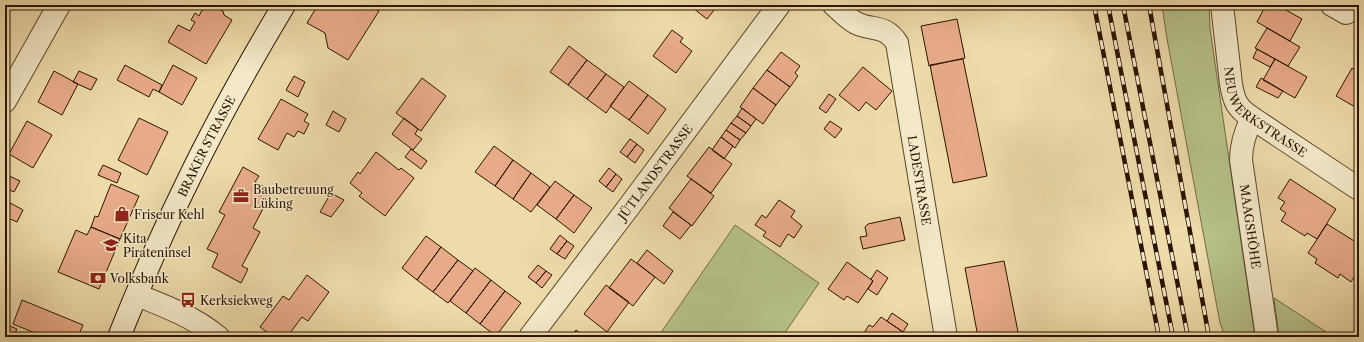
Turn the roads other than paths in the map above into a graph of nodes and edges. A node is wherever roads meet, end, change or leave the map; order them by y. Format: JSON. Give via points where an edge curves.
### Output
{"nodes":[{"id":1,"x":59,"y":5,"type":"edge"},
{"id":2,"x":284,"y":5,"type":"edge"},
{"id":3,"x":778,"y":5,"type":"edge"},
{"id":4,"x":834,"y":5,"type":"edge"},
{"id":5,"x":1222,"y":5,"type":"edge"},
{"id":6,"x":5,"y":101,"type":"edge"},
{"id":7,"x":1252,"y":118,"type":"junction"},
{"id":8,"x":1359,"y":189,"type":"edge"},
{"id":9,"x":136,"y":294,"type":"junction"},
{"id":10,"x":119,"y":337,"type":"edge"},
{"id":11,"x":218,"y":337,"type":"edge"},
{"id":12,"x":530,"y":337,"type":"edge"},
{"id":13,"x":946,"y":337,"type":"edge"},
{"id":14,"x":1267,"y":337,"type":"edge"}],
"edges":[{"from":1,"to":6,"type":"street"},
{"from":2,"to":9,"type":"street","name":"BRAKER STRASSE","via":[[187,182]]},
{"from":3,"to":12,"type":"street","name":"JÜTLANDSTRASSE"},
{"from":4,"to":13,"type":"street","name":"LADESTRASSE","via":[[849,19],[882,30],[892,36],[897,43]]},
{"from":5,"to":7,"type":"street","name":"NEUWERKSTRASSE","via":[[1233,95],[1237,105]]},
{"from":7,"to":8,"type":"street","name":"NEUWERKSTRASSE"},
{"from":7,"to":14,"type":"street","name":"MAAGSHÖHE","via":[[1243,139],[1241,160]]},
{"from":9,"to":10,"type":"street","name":"BRAKER STRASSE"},
{"from":9,"to":11,"type":"street","via":[[179,312]]}]}
